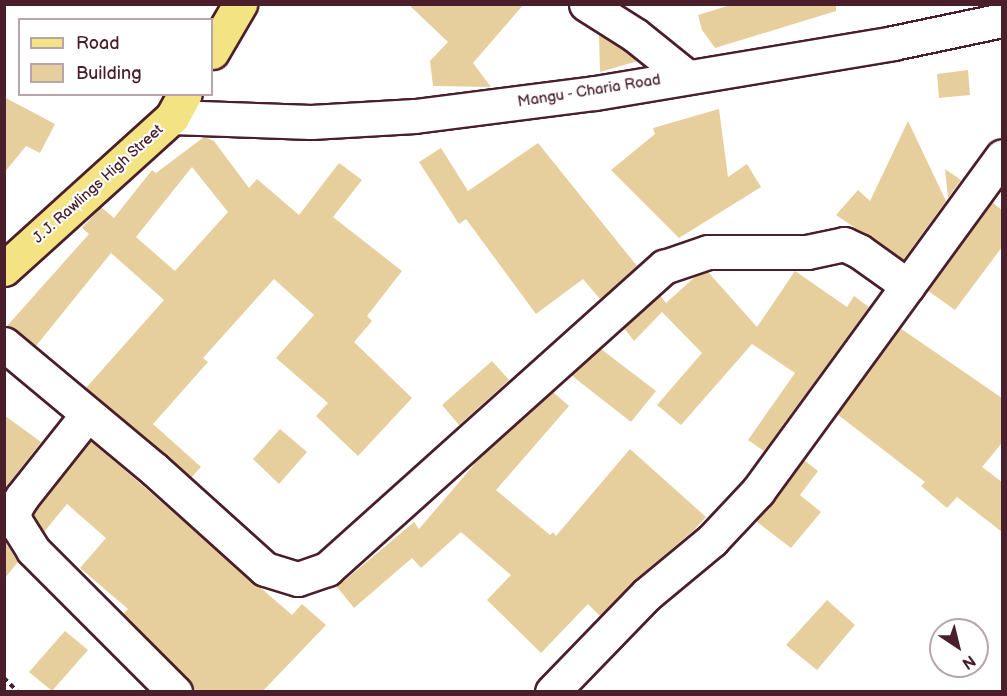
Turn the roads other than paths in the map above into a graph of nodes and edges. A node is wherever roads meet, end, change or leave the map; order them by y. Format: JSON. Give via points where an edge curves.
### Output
{"nodes":[{"id":1,"x":240,"y":4,"type":"edge"},
{"id":2,"x":586,"y":4,"type":"edge"},
{"id":3,"x":1002,"y":20,"type":"edge"},
{"id":4,"x":213,"y":50,"type":"edge"},
{"id":5,"x":685,"y":75,"type":"junction"},
{"id":6,"x":178,"y":106,"type":"edge"},
{"id":7,"x":1002,"y":156,"type":"edge"},
{"id":8,"x":4,"y":269,"type":"edge"},
{"id":9,"x":908,"y":286,"type":"junction"},
{"id":10,"x":4,"y":344,"type":"edge"},
{"id":11,"x":87,"y":415,"type":"junction"},
{"id":12,"x":175,"y":692,"type":"edge"},
{"id":13,"x":552,"y":692,"type":"edge"}],
"edges":[{"from":1,"to":4,"type":"main road"},
{"from":2,"to":5,"type":"street","via":[[635,35]]},
{"from":3,"to":5,"type":"street","name":"Mangu - Charia Road","via":[[893,43]]},
{"from":5,"to":6,"type":"street","name":"Mangu - Charia Road","via":[[595,93],[415,116],[311,122]]},
{"from":6,"to":8,"type":"main road","name":"J. J. Rawlings High Street"},
{"from":7,"to":9,"type":"street"},
{"from":9,"to":11,"type":"street","via":[[859,250],[844,244],[807,252],[708,252],[664,267],[327,568],[298,579],[265,569]]},
{"from":9,"to":13,"type":"street","via":[[758,491],[712,540],[647,594]]},
{"from":10,"to":11,"type":"street"},
{"from":11,"to":12,"type":"street","via":[[22,496],[14,510],[15,521],[33,550]]}]}
